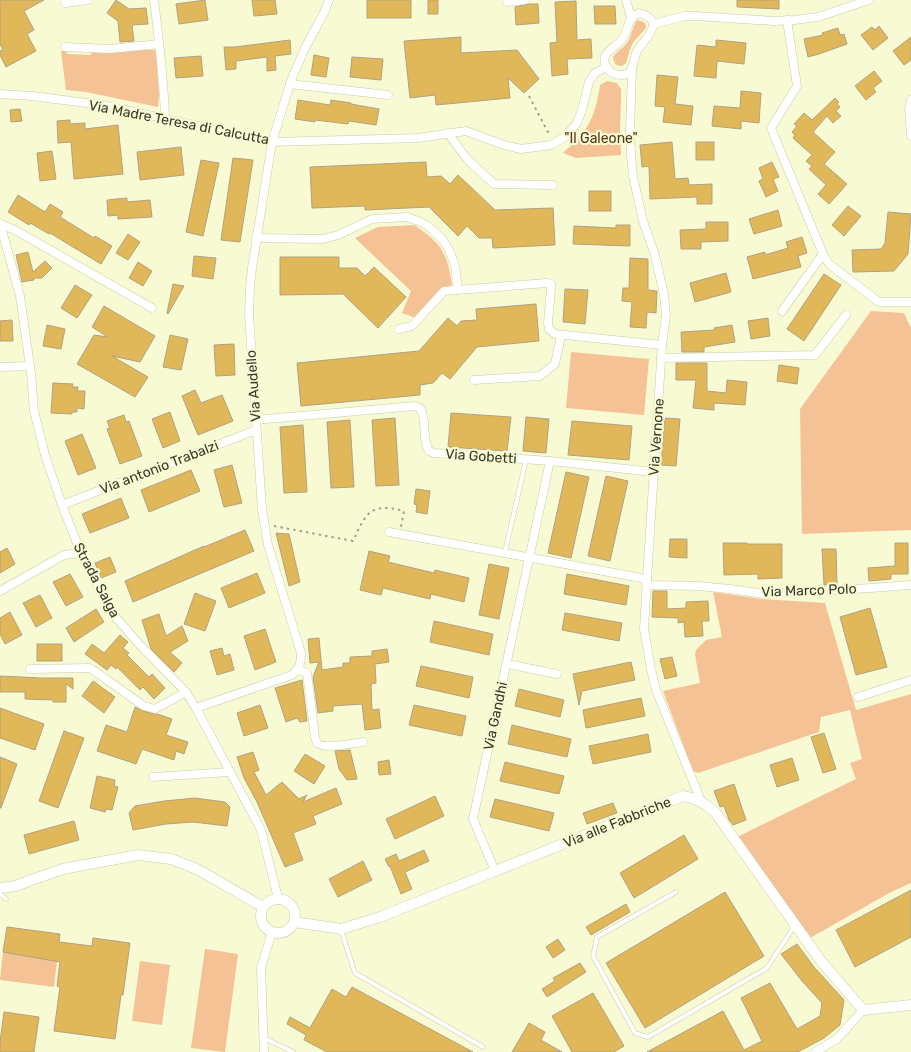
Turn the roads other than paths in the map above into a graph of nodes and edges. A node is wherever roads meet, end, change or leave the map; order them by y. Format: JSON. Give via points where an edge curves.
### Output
{"nodes":[{"id":1,"x":88,"y":0,"type":"edge"},
{"id":2,"x":154,"y":0,"type":"edge"},
{"id":3,"x":329,"y":0,"type":"edge"},
{"id":4,"x":525,"y":0,"type":"edge"},
{"id":5,"x":626,"y":0,"type":"edge"},
{"id":6,"x":870,"y":0,"type":"edge"},
{"id":7,"x":507,"y":2,"type":"dead end"},
{"id":8,"x":65,"y":4,"type":"dead end"},
{"id":9,"x":631,"y":18,"type":"junction"},
{"id":10,"x":787,"y":20,"type":"junction"},
{"id":11,"x":653,"y":24,"type":"junction"},
{"id":12,"x":159,"y":44,"type":"junction"},
{"id":13,"x":65,"y":46,"type":"dead end"},
{"id":14,"x":606,"y":67,"type":"junction"},
{"id":15,"x":632,"y":68,"type":"junction"},
{"id":16,"x":290,"y":84,"type":"junction"},
{"id":17,"x":0,"y":94,"type":"edge"},
{"id":18,"x":388,"y":96,"type":"dead end"},
{"id":19,"x":911,"y":100,"type":"edge"},
{"id":20,"x":165,"y":119,"type":"junction"},
{"id":21,"x":448,"y":133,"type":"junction"},
{"id":22,"x":911,"y":136,"type":"edge"},
{"id":23,"x":272,"y":142,"type":"junction"},
{"id":24,"x":553,"y":185,"type":"dead end"},
{"id":25,"x":0,"y":224,"type":"edge"},
{"id":26,"x":256,"y":238,"type":"junction"},
{"id":27,"x":823,"y":254,"type":"junction"},
{"id":28,"x":458,"y":290,"type":"junction"},
{"id":29,"x":911,"y":302,"type":"edge"},
{"id":30,"x":152,"y":308,"type":"dead end"},
{"id":31,"x":782,"y":311,"type":"dead end"},
{"id":32,"x":846,"y":315,"type":"dead end"},
{"id":33,"x":399,"y":329,"type":"dead end"},
{"id":34,"x":561,"y":336,"type":"junction"},
{"id":35,"x":662,"y":345,"type":"junction"},
{"id":36,"x":662,"y":358,"type":"junction"},
{"id":37,"x":30,"y":366,"type":"junction"},
{"id":38,"x":0,"y":367,"type":"edge"},
{"id":39,"x":474,"y":380,"type":"dead end"},
{"id":40,"x":255,"y":420,"type":"junction"},
{"id":41,"x":256,"y":430,"type":"junction"},
{"id":42,"x":526,"y":460,"type":"junction"},
{"id":43,"x":550,"y":461,"type":"junction"},
{"id":44,"x":654,"y":472,"type":"junction"},
{"id":45,"x":62,"y":505,"type":"junction"},
{"id":46,"x":389,"y":532,"type":"dead end"},
{"id":47,"x":81,"y":553,"type":"junction"},
{"id":48,"x":505,"y":553,"type":"junction"},
{"id":49,"x":530,"y":558,"type":"junction"},
{"id":50,"x":646,"y":582,"type":"junction"},
{"id":51,"x":911,"y":585,"type":"edge"},
{"id":52,"x":0,"y":591,"type":"edge"},
{"id":53,"x":507,"y":664,"type":"junction"},
{"id":54,"x":30,"y":669,"type":"dead end"},
{"id":55,"x":298,"y":669,"type":"junction"},
{"id":56,"x":557,"y":674,"type":"dead end"},
{"id":57,"x":911,"y":680,"type":"edge"},
{"id":58,"x":186,"y":692,"type":"junction"},
{"id":59,"x":858,"y":696,"type":"dead end"},
{"id":60,"x":196,"y":708,"type":"junction"},
{"id":61,"x":363,"y":742,"type":"dead end"},
{"id":62,"x":230,"y":772,"type":"junction"},
{"id":63,"x":153,"y":777,"type":"dead end"},
{"id":64,"x":701,"y":801,"type":"junction"},
{"id":65,"x":495,"y":871,"type":"junction"},
{"id":66,"x":0,"y":888,"type":"edge"},
{"id":67,"x":676,"y":892,"type":"dead end"},
{"id":68,"x":0,"y":894,"type":"edge"},
{"id":69,"x":278,"y":898,"type":"junction"},
{"id":70,"x":0,"y":900,"type":"edge"},
{"id":71,"x":263,"y":907,"type":"junction"},
{"id":72,"x":294,"y":922,"type":"junction"},
{"id":73,"x":795,"y":926,"type":"junction"},
{"id":74,"x":341,"y":929,"type":"junction"},
{"id":75,"x":272,"y":932,"type":"junction"},
{"id":76,"x":911,"y":1005,"type":"edge"},
{"id":77,"x":863,"y":1010,"type":"junction"},
{"id":78,"x":264,"y":1038,"type":"junction"},
{"id":79,"x":483,"y":1047,"type":"dead end"},
{"id":80,"x":264,"y":1052,"type":"edge"},
{"id":81,"x":293,"y":1052,"type":"edge"},
{"id":82,"x":815,"y":1052,"type":"edge"}],
"edges":[{"from":1,"to":8,"type":"street"},
{"from":2,"to":12,"type":"street"},
{"from":3,"to":16,"type":"street","name":"Via Audello"},
{"from":4,"to":7,"type":"street"},
{"from":5,"to":9,"type":"street"},
{"from":6,"to":10,"type":"street","via":[[818,18]]},
{"from":9,"to":11,"type":"street","via":[[643,14]]},
{"from":9,"to":14,"type":"street","via":[[623,40],[606,54]]},
{"from":10,"to":11,"type":"street","via":[[684,16]]},
{"from":10,"to":27,"type":"street","via":[[797,86],[771,128]]},
{"from":11,"to":15,"type":"street"},
{"from":12,"to":13,"type":"street","via":[[110,49]]},
{"from":12,"to":20,"type":"street"},
{"from":14,"to":15,"type":"street","via":[[620,75],[629,73]]},
{"from":14,"to":21,"type":"street","name":"Via Madre Teresa di Calcutta","via":[[595,73],[589,82],[577,123],[554,144],[522,149],[466,131]]},
{"from":15,"to":35,"type":"street","name":"Via Vernone","via":[[630,132],[633,176],[664,295],[666,315]]},
{"from":16,"to":18,"type":"street"},
{"from":16,"to":23,"type":"street","name":"Via Audello"},
{"from":17,"to":20,"type":"street","name":"Via Madre Teresa di Calcutta","via":[[102,106]]},
{"from":19,"to":22,"type":"street"},
{"from":20,"to":23,"type":"street","name":"Via Madre Teresa di Calcutta"},
{"from":21,"to":23,"type":"street","name":"Via Madre Teresa di Calcutta","via":[[418,138]]},
{"from":21,"to":24,"type":"street","via":[[467,159],[494,184]]},
{"from":23,"to":26,"type":"street","name":"Via Audello"},
{"from":25,"to":30,"type":"street"},
{"from":25,"to":37,"type":"street","name":"Strada Salga","via":[[20,296]]},
{"from":26,"to":28,"type":"street","via":[[323,239],[372,219],[407,217],[428,226],[449,250],[455,265]]},
{"from":26,"to":40,"type":"street","name":"Via Audello","via":[[248,315]]},
{"from":27,"to":29,"type":"street","via":[[829,264],[879,302]]},
{"from":27,"to":31,"type":"street"},
{"from":28,"to":33,"type":"street","via":[[444,291],[412,326]]},
{"from":28,"to":34,"type":"street","via":[[551,284],[549,329]]},
{"from":32,"to":36,"type":"street","via":[[815,355]]},
{"from":34,"to":35,"type":"street"},
{"from":34,"to":39,"type":"street","via":[[555,364],[540,376]]},
{"from":35,"to":36,"type":"street","name":"Via Vernone"},
{"from":36,"to":44,"type":"street","name":"Via Vernone"},
{"from":37,"to":38,"type":"street"},
{"from":37,"to":45,"type":"street","name":"Strada Salga","via":[[38,429]]},
{"from":40,"to":41,"type":"street","name":"Via Audello"},
{"from":40,"to":42,"type":"street","name":"Via Gobetti","via":[[415,406],[423,413],[429,451]]},
{"from":41,"to":45,"type":"street","name":"Via antonio Trabalzi"},
{"from":41,"to":55,"type":"street","name":"Via Audello","via":[[264,524],[301,653]]},
{"from":42,"to":43,"type":"street","name":"Via Gobetti"},
{"from":42,"to":48,"type":"lane"},
{"from":43,"to":44,"type":"street","name":"Via Gobetti"},
{"from":43,"to":49,"type":"street","name":"Via Gandhi"},
{"from":44,"to":50,"type":"street","name":"Via Vernone"},
{"from":45,"to":47,"type":"street","name":"Strada Salga"},
{"from":46,"to":48,"type":"street"},
{"from":47,"to":52,"type":"street","via":[[64,555]]},
{"from":47,"to":58,"type":"street","name":"Strada Salga","via":[[112,613]]},
{"from":48,"to":49,"type":"street"},
{"from":49,"to":50,"type":"street"},
{"from":49,"to":53,"type":"street","name":"Via Gandhi"},
{"from":50,"to":51,"type":"street","name":"Via Marco Polo","via":[[765,594]]},
{"from":50,"to":64,"type":"street","name":"Via Vernone","via":[[644,629],[656,690]]},
{"from":53,"to":56,"type":"street"},
{"from":53,"to":65,"type":"street","name":"Via Gandhi","via":[[473,819]]},
{"from":54,"to":58,"type":"street","via":[[90,668],[144,706],[155,709]]},
{"from":55,"to":60,"type":"street","via":[[292,675]]},
{"from":55,"to":61,"type":"street","via":[[308,673],[317,743],[327,746]]},
{"from":57,"to":59,"type":"street"},
{"from":58,"to":60,"type":"street","name":"Strada Salga"},
{"from":60,"to":62,"type":"street","name":"Strada Salga"},
{"from":62,"to":63,"type":"street"},
{"from":62,"to":69,"type":"street","name":"Strada Salga","via":[[261,830]]},
{"from":64,"to":65,"type":"street","name":"Via alle Fabbriche","via":[[692,797],[677,798]]},
{"from":64,"to":73,"type":"street","via":[[715,812]]},
{"from":65,"to":74,"type":"street","name":"Via alle Fabbriche","via":[[380,917]]},
{"from":66,"to":71,"type":"street","via":[[16,886],[63,869],[138,855],[171,859],[197,869]]},
{"from":67,"to":73,"type":"lane","via":[[597,937],[593,956],[635,1033],[648,1037],[767,968]]},
{"from":68,"to":70,"type":"lane","via":[[6,899]]},
{"from":69,"to":71,"type":"street"},
{"from":69,"to":72,"type":"street","via":[[294,908]]},
{"from":71,"to":75,"type":"street","via":[[262,922]]},
{"from":72,"to":74,"type":"street","name":"Via alle Fabbriche"},
{"from":72,"to":75,"type":"street","via":[[282,933]]},
{"from":73,"to":77,"type":"street"},
{"from":74,"to":79,"type":"lane","via":[[355,972]]},
{"from":75,"to":78,"type":"street","via":[[261,968]]},
{"from":76,"to":77,"type":"street"},
{"from":77,"to":82,"type":"street","via":[[837,1039]]},
{"from":78,"to":80,"type":"street"},
{"from":78,"to":81,"type":"lane"}]}
